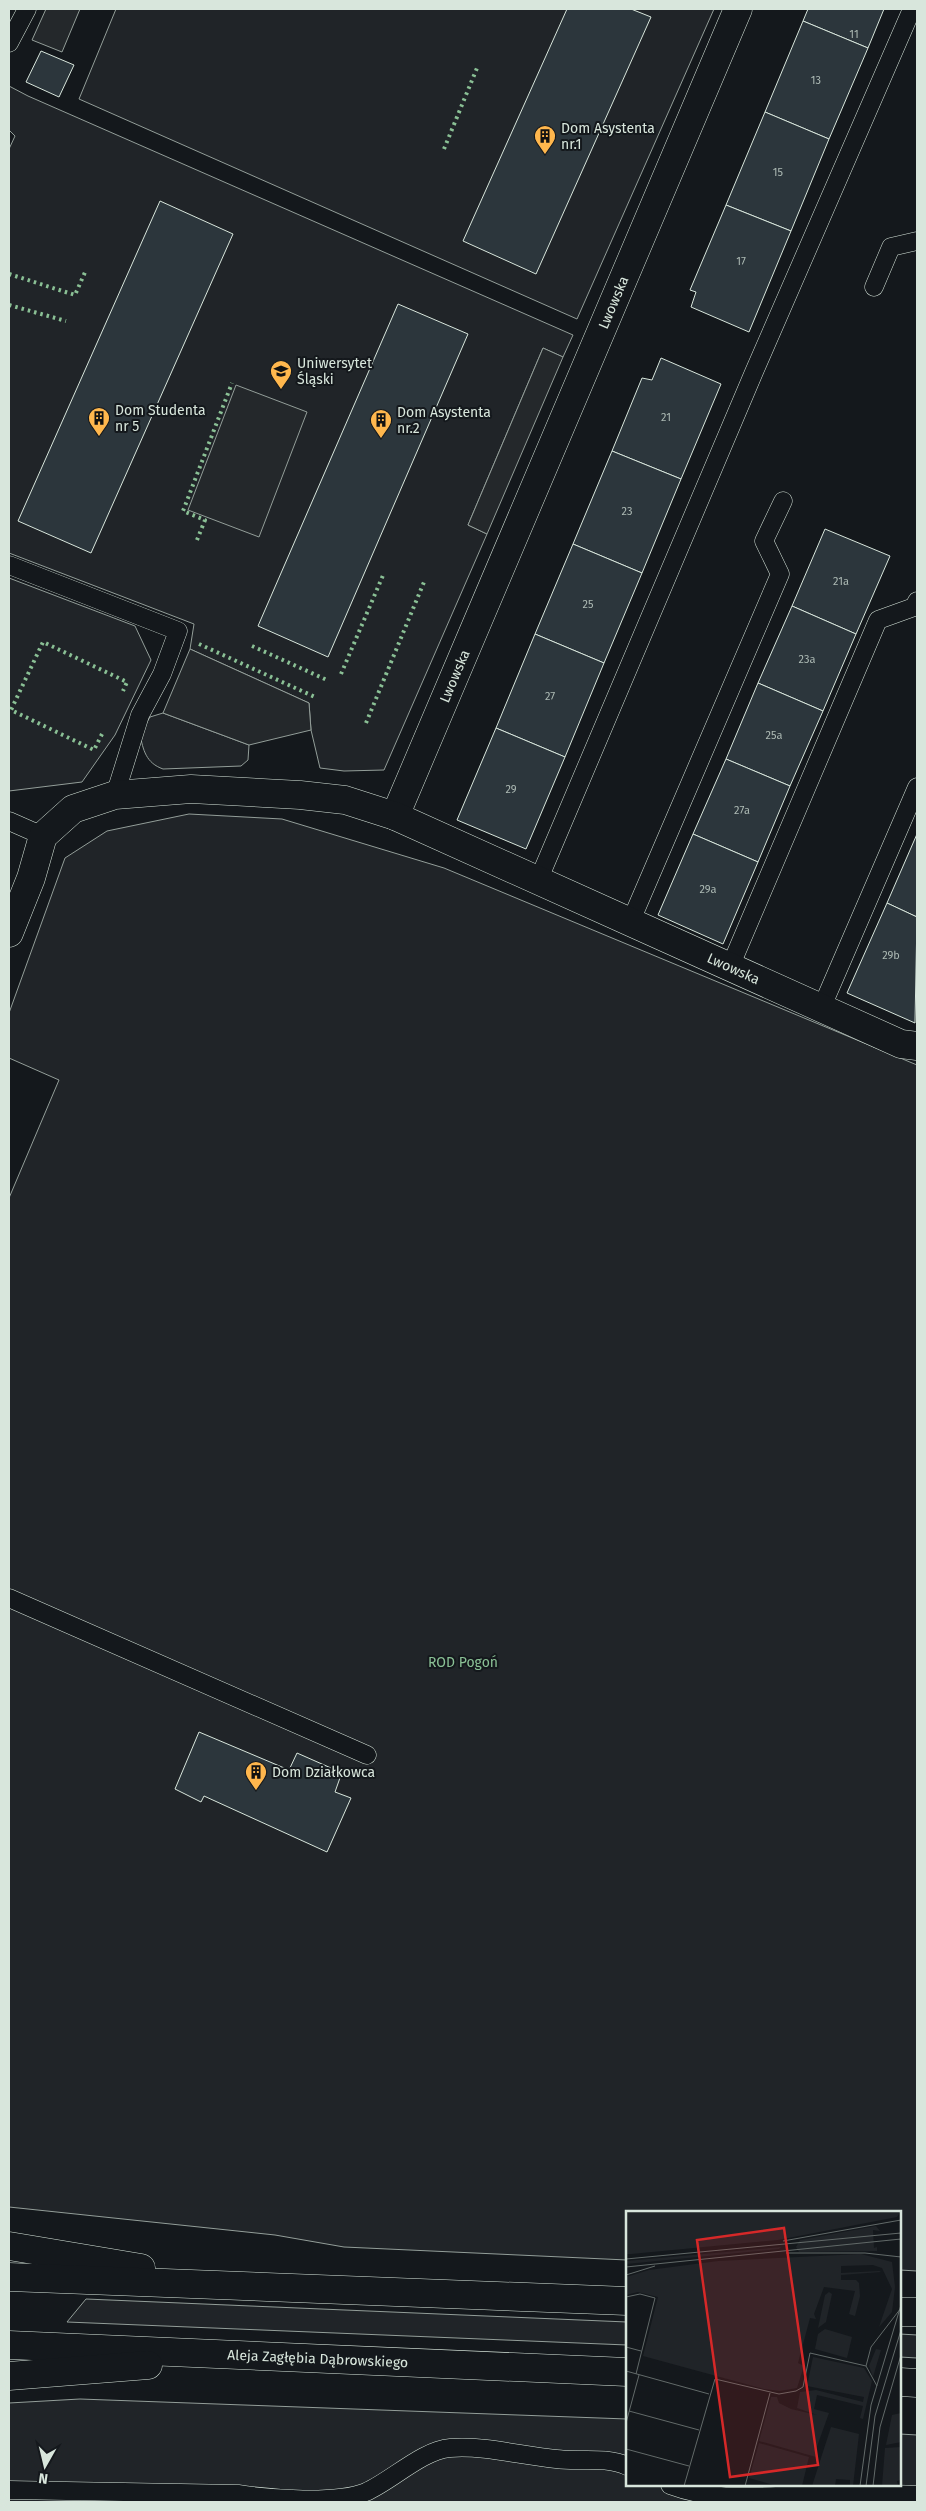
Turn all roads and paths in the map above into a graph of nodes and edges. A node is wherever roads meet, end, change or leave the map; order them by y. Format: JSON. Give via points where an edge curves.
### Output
{"nodes":[{"id":1,"x":27,"y":9,"type":"edge"},
{"id":2,"x":738,"y":9,"type":"edge"},
{"id":3,"x":912,"y":9,"type":"edge"},
{"id":4,"x":9,"y":43,"type":"edge"},
{"id":5,"x":917,"y":242,"type":"edge"},
{"id":6,"x":874,"y":287,"type":"dead end"},
{"id":7,"x":783,"y":501,"type":"dead end"},
{"id":8,"x":9,"y":565,"type":"edge"},
{"id":9,"x":917,"y":601,"type":"edge"},
{"id":10,"x":917,"y":787,"type":"edge"},
{"id":11,"x":116,"y":795,"type":"junction"},
{"id":12,"x":395,"y":816,"type":"junction"},
{"id":13,"x":9,"y":821,"type":"edge"},
{"id":14,"x":43,"y":836,"type":"junction"},
{"id":15,"x":538,"y":881,"type":"junction"},
{"id":16,"x":630,"y":923,"type":"junction"},
{"id":17,"x":9,"y":933,"type":"edge"},
{"id":18,"x":730,"y":968,"type":"junction"},
{"id":19,"x":821,"y":1009,"type":"junction"},
{"id":20,"x":917,"y":1046,"type":"edge"},
{"id":21,"x":9,"y":1598,"type":"edge"},
{"id":22,"x":367,"y":1755,"type":"dead end"},
{"id":23,"x":9,"y":2246,"type":"edge"},
{"id":24,"x":9,"y":2278,"type":"edge"},
{"id":25,"x":256,"y":2286,"type":"junction"},
{"id":26,"x":626,"y":2301,"type":"edge"},
{"id":27,"x":901,"y":2312,"type":"edge"},
{"id":28,"x":917,"y":2312,"type":"edge"},
{"id":29,"x":9,"y":2345,"type":"edge"},
{"id":30,"x":244,"y":2355,"type":"junction"},
{"id":31,"x":626,"y":2372,"type":"edge"},
{"id":32,"x":9,"y":2376,"type":"edge"},
{"id":33,"x":901,"y":2382,"type":"edge"},
{"id":34,"x":917,"y":2382,"type":"edge"},
{"id":35,"x":626,"y":2466,"type":"edge"},
{"id":36,"x":673,"y":2486,"type":"edge"},
{"id":37,"x":9,"y":2490,"type":"edge"},
{"id":38,"x":917,"y":2495,"type":"edge"}],
"edges":[{"from":1,"to":4,"type":"lane"},
{"from":2,"to":12,"type":"street","name":"Lwowska"},
{"from":3,"to":15,"type":"lane"},
{"from":5,"to":6,"type":"lane","via":[[891,246]]},
{"from":7,"to":16,"type":"lane","via":[[764,542],[780,574]]},
{"from":8,"to":11,"type":"lane","via":[[178,631],[162,674],[140,715]]},
{"from":9,"to":18,"type":"lane","via":[[914,607],[878,620]]},
{"from":10,"to":19,"type":"lane"},
{"from":11,"to":12,"type":"street","via":[[191,789],[300,795],[345,800]]},
{"from":11,"to":14,"type":"street","via":[[73,809]]},
{"from":12,"to":15,"type":"street","name":"Lwowska"},
{"from":13,"to":14,"type":"lane"},
{"from":14,"to":17,"type":"street","via":[[31,878]]},
{"from":15,"to":16,"type":"street","name":"Lwowska"},
{"from":16,"to":18,"type":"street","name":"Lwowska"},
{"from":18,"to":19,"type":"street","name":"Lwowska"},
{"from":19,"to":20,"type":"street","name":"Lwowska","via":[[901,1044]]},
{"from":21,"to":22,"type":"lane"},
{"from":23,"to":25,"type":"street"},
{"from":24,"to":25,"type":"street"},
{"from":25,"to":26,"type":"street"},
{"from":27,"to":28,"type":"street"},
{"from":29,"to":30,"type":"street","name":"Aleja Zagłębia Dąbrowskiego"},
{"from":30,"to":31,"type":"street","name":"Aleja Zagłębia Dąbrowskiego"},
{"from":30,"to":32,"type":"street"},
{"from":33,"to":34,"type":"street"},
{"from":35,"to":37,"type":"lane","via":[[583,2458],[558,2460],[449,2448],[424,2458],[365,2492],[320,2500],[238,2494]]},
{"from":36,"to":38,"type":"lane","via":[[734,2499],[793,2495]]}]}
